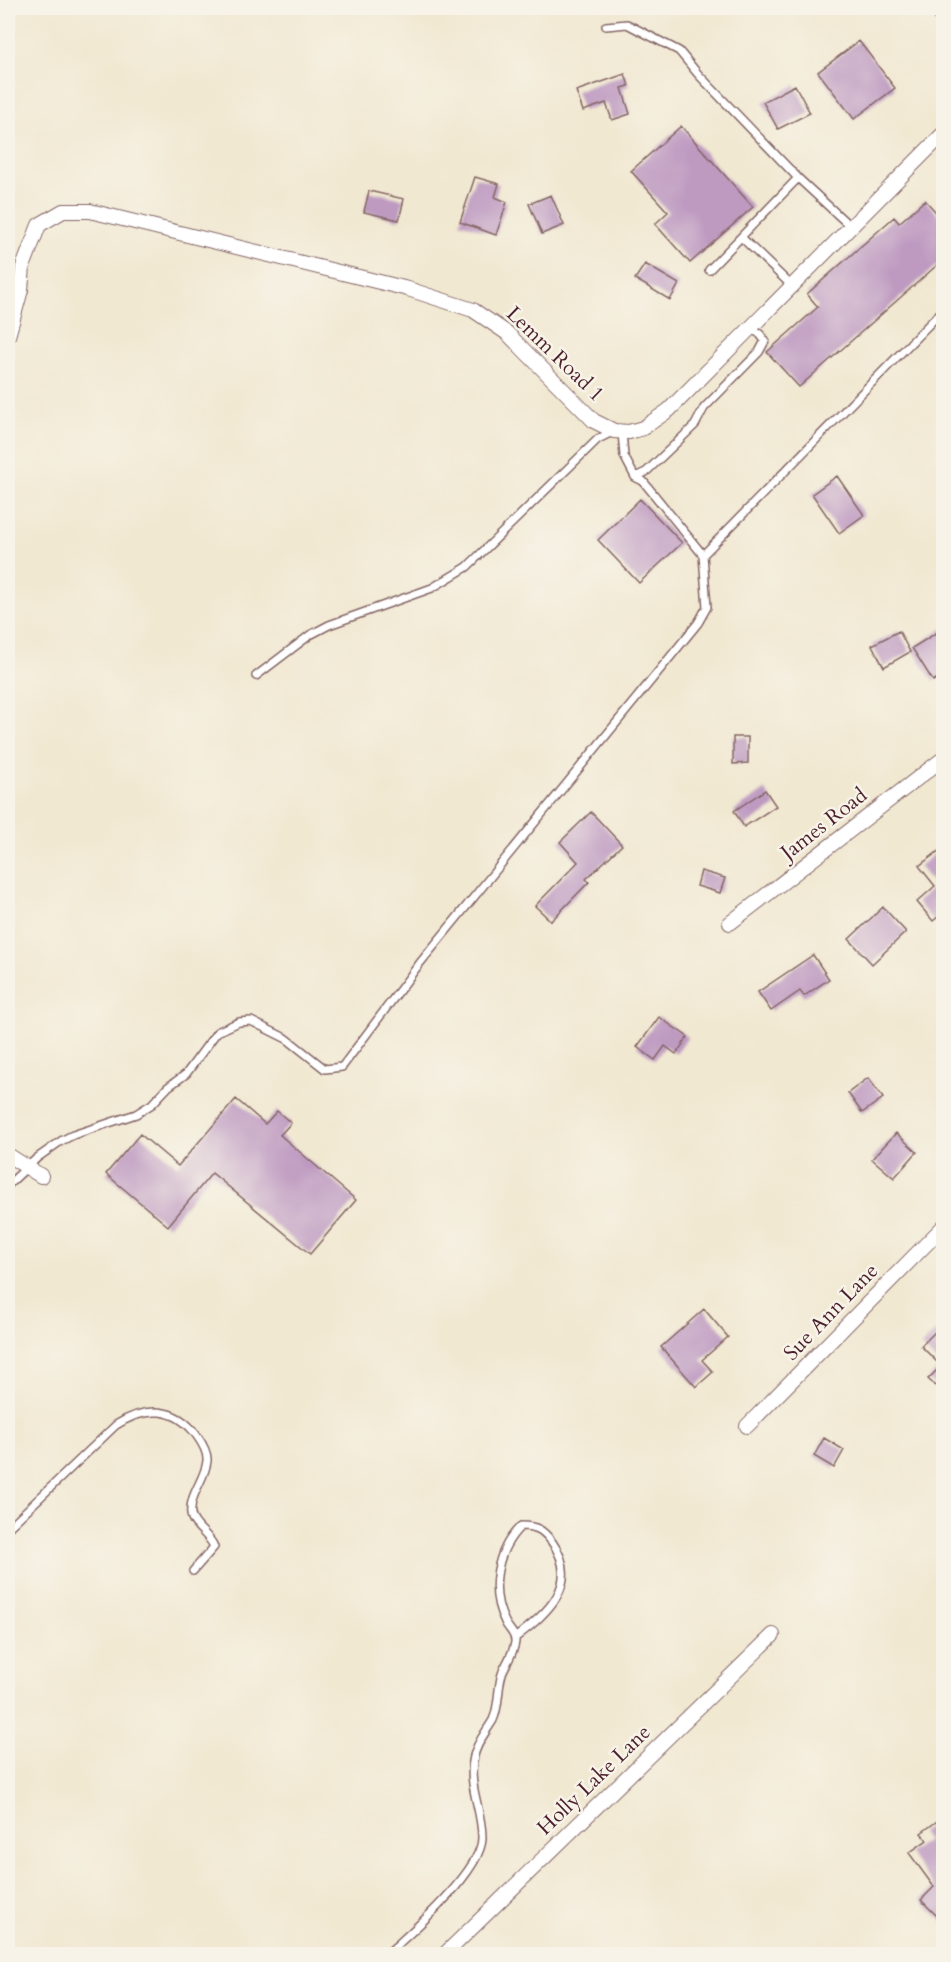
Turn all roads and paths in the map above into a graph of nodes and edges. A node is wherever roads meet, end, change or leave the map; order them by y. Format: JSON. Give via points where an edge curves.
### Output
{"nodes":[{"id":1,"x":940,"y":8,"type":"edge"},
{"id":2,"x":944,"y":15,"type":"edge"},
{"id":3,"x":606,"y":26,"type":"dead end"},
{"id":4,"x":944,"y":133,"type":"edge"},
{"id":5,"x":798,"y":178,"type":"junction"},
{"id":6,"x":851,"y":227,"type":"junction"},
{"id":7,"x":741,"y":237,"type":"junction"},
{"id":8,"x":709,"y":270,"type":"dead end"},
{"id":9,"x":793,"y":287,"type":"junction"},
{"id":10,"x":944,"y":309,"type":"edge"},
{"id":11,"x":751,"y":329,"type":"junction"},
{"id":12,"x":8,"y":336,"type":"edge"},
{"id":13,"x":618,"y":431,"type":"junction"},
{"id":14,"x":635,"y":477,"type":"junction"},
{"id":15,"x":703,"y":555,"type":"junction"},
{"id":16,"x":256,"y":676,"type":"dead end"},
{"id":17,"x":944,"y":758,"type":"edge"},
{"id":18,"x":730,"y":923,"type":"dead end"},
{"id":19,"x":8,"y":1155,"type":"edge"},
{"id":20,"x":28,"y":1168,"type":"junction"},
{"id":21,"x":41,"y":1176,"type":"dead end"},
{"id":22,"x":8,"y":1185,"type":"edge"},
{"id":23,"x":944,"y":1226,"type":"edge"},
{"id":24,"x":747,"y":1426,"type":"dead end"},
{"id":25,"x":8,"y":1528,"type":"edge"},
{"id":26,"x":193,"y":1571,"type":"dead end"},
{"id":27,"x":773,"y":1635,"type":"dead end"},
{"id":28,"x":516,"y":1638,"type":"junction"},
{"id":29,"x":387,"y":1954,"type":"edge"},
{"id":30,"x":445,"y":1954,"type":"edge"}],
"edges":[{"from":1,"to":2,"type":"main road"},
{"from":3,"to":5,"type":"lane","via":[[627,24],[679,51]]},
{"from":4,"to":6,"type":"street"},
{"from":5,"to":6,"type":"lane"},
{"from":5,"to":7,"type":"lane"},
{"from":6,"to":9,"type":"street"},
{"from":7,"to":8,"type":"lane"},
{"from":7,"to":9,"type":"lane"},
{"from":9,"to":11,"type":"street"},
{"from":10,"to":15,"type":"lane"},
{"from":11,"to":13,"type":"street","via":[[669,410],[643,428]]},
{"from":11,"to":14,"type":"lane","via":[[765,341],[759,352],[704,408],[695,425],[646,472]]},
{"from":12,"to":13,"type":"street","name":"Lemm Road 1","via":[[21,290],[22,267],[39,225],[63,211],[90,211],[408,289],[473,310],[507,333],[594,421]]},
{"from":13,"to":14,"type":"lane","via":[[624,456]]},
{"from":13,"to":16,"type":"lane","via":[[598,439],[467,567],[432,588],[319,630]]},
{"from":14,"to":15,"type":"lane","via":[[643,481]]},
{"from":15,"to":20,"type":"lane","via":[[707,607],[698,623],[420,963],[342,1067],[325,1069],[287,1039],[251,1021],[239,1022],[217,1032],[186,1074],[152,1104],[136,1114],[73,1135]]},
{"from":17,"to":18,"type":"street","name":"James Road"},
{"from":19,"to":20,"type":"street"},
{"from":20,"to":21,"type":"street"},
{"from":20,"to":22,"type":"lane"},
{"from":23,"to":24,"type":"street","name":"Sue Ann Lane"},
{"from":25,"to":26,"type":"lane","via":[[116,1425],[132,1415],[164,1412],[189,1425],[208,1461],[191,1502],[191,1512],[214,1547]]},
{"from":27,"to":30,"type":"street","name":"Holly Lake Lane"},
{"from":28,"to":28,"type":"lane","via":[[504,1622],[497,1600],[497,1571],[512,1535],[521,1526],[533,1526],[543,1530],[562,1558],[565,1575],[559,1594],[540,1618]]},
{"from":28,"to":29,"type":"lane","via":[[502,1673],[494,1718],[474,1754],[471,1770],[483,1836],[480,1856],[440,1904]]}]}
